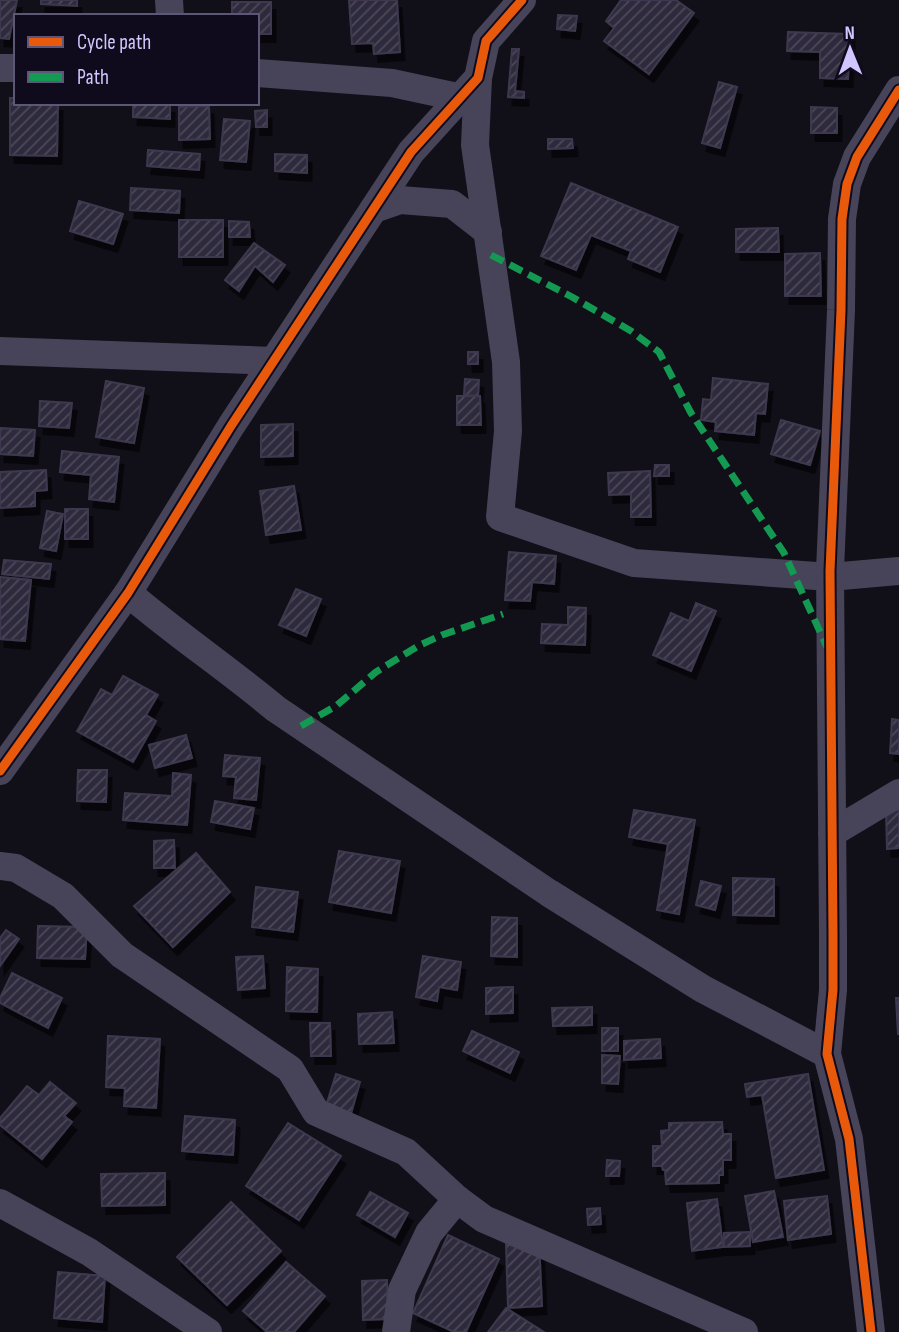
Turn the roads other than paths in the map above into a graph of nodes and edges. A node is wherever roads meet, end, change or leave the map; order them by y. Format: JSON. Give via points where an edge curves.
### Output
{"nodes":[{"id":1,"x":522,"y":0,"type":"edge"},
{"id":2,"x":259,"y":73,"type":"edge"},
{"id":3,"x":470,"y":88,"type":"junction"},
{"id":4,"x":899,"y":90,"type":"edge"},
{"id":5,"x":374,"y":209,"type":"junction"},
{"id":6,"x":488,"y":232,"type":"junction"},
{"id":7,"x":0,"y":351,"type":"edge"},
{"id":8,"x":274,"y":361,"type":"junction"},
{"id":9,"x":899,"y":570,"type":"edge"},
{"id":10,"x":830,"y":577,"type":"junction"},
{"id":11,"x":128,"y":593,"type":"junction"},
{"id":12,"x":0,"y":771,"type":"edge"},
{"id":13,"x":899,"y":793,"type":"edge"},
{"id":14,"x":832,"y":833,"type":"junction"},
{"id":15,"x":0,"y":866,"type":"edge"},
{"id":16,"x":827,"y":1054,"type":"junction"},
{"id":17,"x":457,"y":1199,"type":"junction"},
{"id":18,"x":0,"y":1203,"type":"edge"},
{"id":19,"x":208,"y":1332,"type":"edge"},
{"id":20,"x":396,"y":1332,"type":"edge"},
{"id":21,"x":744,"y":1332,"type":"edge"},
{"id":22,"x":871,"y":1332,"type":"edge"}],
"edges":[{"from":1,"to":3,"type":"street","via":[[486,41]]},
{"from":2,"to":3,"type":"street"},
{"from":3,"to":5,"type":"street","via":[[411,152]]},
{"from":3,"to":6,"type":"street"},
{"from":4,"to":10,"type":"street","via":[[857,157],[842,219]]},
{"from":5,"to":6,"type":"street","via":[[400,200],[452,204]]},
{"from":5,"to":8,"type":"street"},
{"from":6,"to":10,"type":"street","via":[[506,362],[508,430],[500,517],[634,563]]},
{"from":7,"to":8,"type":"street"},
{"from":8,"to":11,"type":"street"},
{"from":9,"to":10,"type":"street"},
{"from":10,"to":14,"type":"street"},
{"from":11,"to":12,"type":"street"},
{"from":11,"to":16,"type":"street","via":[[276,709],[549,893],[703,989]]},
{"from":13,"to":14,"type":"street"},
{"from":14,"to":16,"type":"street","via":[[833,990]]},
{"from":15,"to":17,"type":"street","via":[[16,868],[63,896],[122,955],[290,1069],[316,1112],[406,1152]]},
{"from":16,"to":22,"type":"street","via":[[849,1139]]},
{"from":17,"to":20,"type":"street","via":[[429,1233],[402,1290]]},
{"from":17,"to":21,"type":"street","via":[[484,1219]]},
{"from":18,"to":19,"type":"street","via":[[89,1252]]}]}
